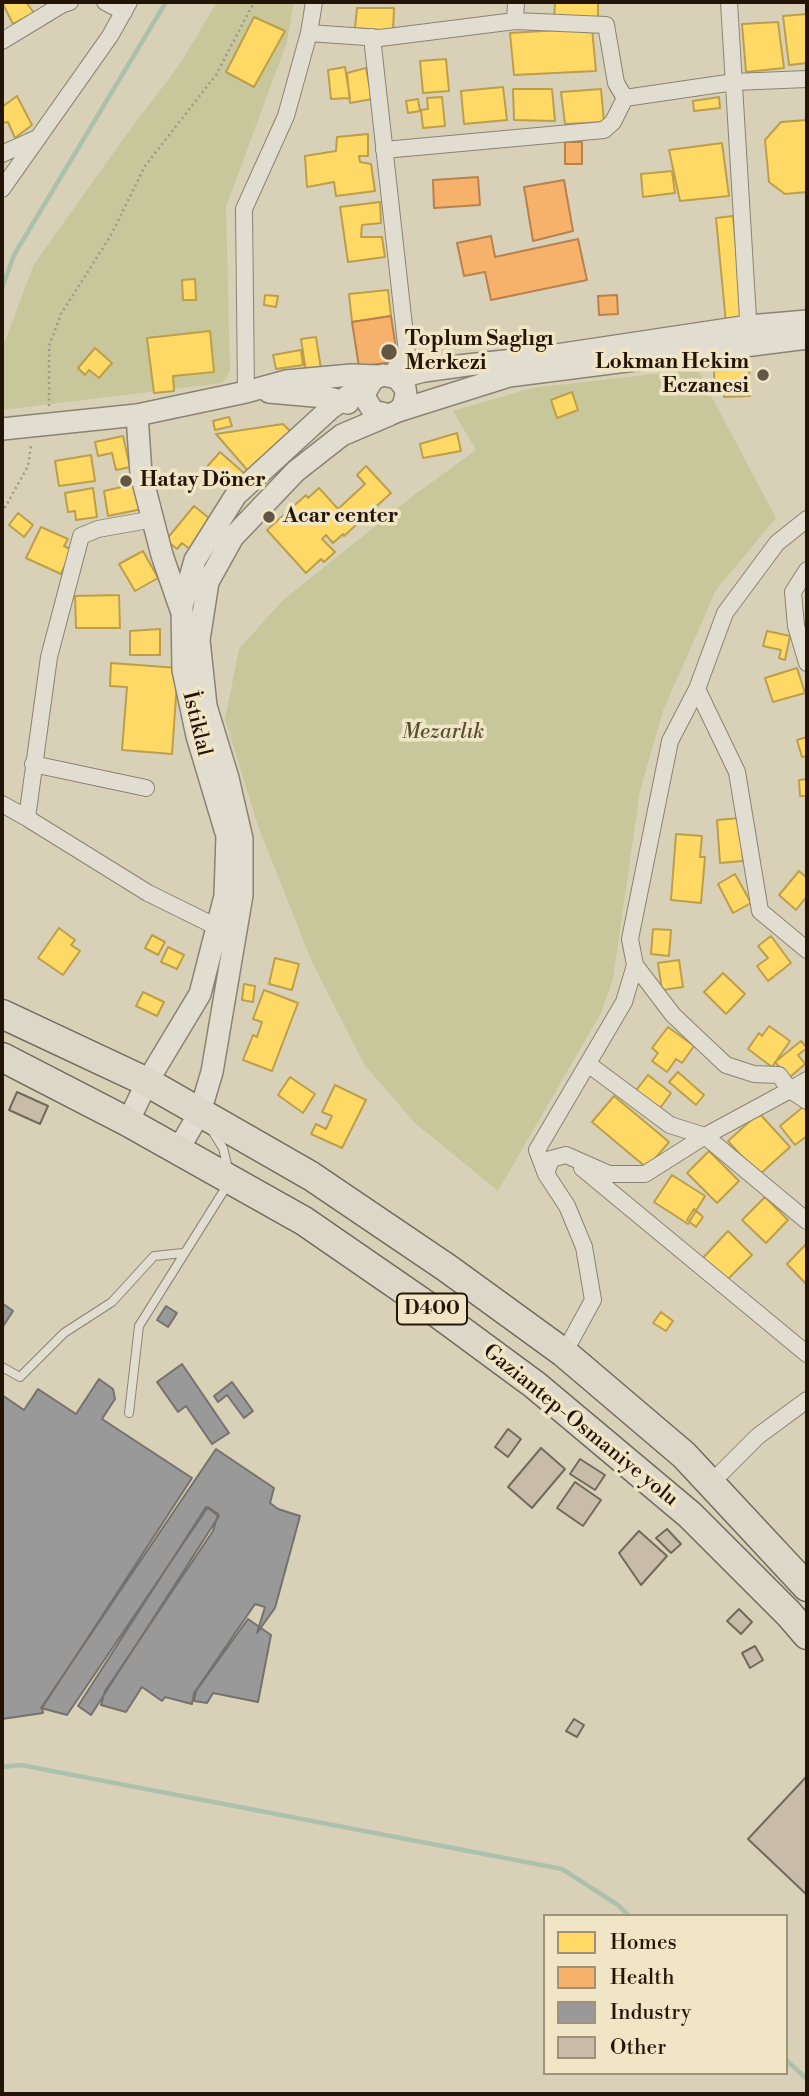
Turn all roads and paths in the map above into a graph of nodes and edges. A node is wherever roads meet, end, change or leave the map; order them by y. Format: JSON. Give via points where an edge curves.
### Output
{"nodes":[{"id":1,"x":70,"y":2,"type":"edge"},
{"id":2,"x":105,"y":2,"type":"edge"},
{"id":3,"x":254,"y":2,"type":"edge"},
{"id":4,"x":314,"y":2,"type":"edge"},
{"id":5,"x":516,"y":2,"type":"edge"},
{"id":6,"x":729,"y":2,"type":"edge"},
{"id":7,"x":127,"y":7,"type":"edge"},
{"id":8,"x":515,"y":21,"type":"junction"},
{"id":9,"x":309,"y":33,"type":"junction"},
{"id":10,"x":372,"y":37,"type":"junction"},
{"id":11,"x":2,"y":41,"type":"edge"},
{"id":12,"x":807,"y":79,"type":"edge"},
{"id":13,"x":734,"y":82,"type":"junction"},
{"id":14,"x":625,"y":98,"type":"junction"},
{"id":15,"x":39,"y":137,"type":"junction"},
{"id":16,"x":384,"y":149,"type":"junction"},
{"id":17,"x":2,"y":154,"type":"edge"},
{"id":18,"x":2,"y":189,"type":"edge"},
{"id":19,"x":807,"y":321,"type":"edge"},
{"id":20,"x":750,"y":335,"type":"junction"},
{"id":21,"x":807,"y":338,"type":"edge"},
{"id":22,"x":385,"y":377,"type":"junction"},
{"id":23,"x":246,"y":392,"type":"junction"},
{"id":24,"x":342,"y":402,"type":"junction"},
{"id":25,"x":387,"y":413,"type":"junction"},
{"id":26,"x":137,"y":415,"type":"junction"},
{"id":27,"x":26,"y":426,"type":"edge"},
{"id":28,"x":2,"y":513,"type":"edge"},
{"id":29,"x":154,"y":519,"type":"junction"},
{"id":30,"x":807,"y":519,"type":"edge"},
{"id":31,"x":807,"y":570,"type":"edge"},
{"id":32,"x":181,"y":610,"type":"junction"},
{"id":33,"x":807,"y":663,"type":"edge"},
{"id":34,"x":697,"y":689,"type":"junction"},
{"id":35,"x":33,"y":764,"type":"junction"},
{"id":36,"x":146,"y":788,"type":"dead end"},
{"id":37,"x":2,"y":804,"type":"edge"},
{"id":38,"x":27,"y":818,"type":"junction"},
{"id":39,"x":217,"y":927,"type":"junction"},
{"id":40,"x":807,"y":950,"type":"edge"},
{"id":41,"x":635,"y":965,"type":"junction"},
{"id":42,"x":2,"y":1014,"type":"edge"},
{"id":43,"x":2,"y":1057,"type":"edge"},
{"id":44,"x":588,"y":1064,"type":"junction"},
{"id":45,"x":807,"y":1080,"type":"edge"},
{"id":46,"x":147,"y":1082,"type":"junction"},
{"id":47,"x":790,"y":1090,"type":"junction"},
{"id":48,"x":807,"y":1101,"type":"edge"},
{"id":49,"x":200,"y":1112,"type":"junction"},
{"id":50,"x":128,"y":1122,"type":"junction"},
{"id":51,"x":705,"y":1136,"type":"junction"},
{"id":52,"x":178,"y":1150,"type":"junction"},
{"id":53,"x":566,"y":1155,"type":"junction"},
{"id":54,"x":546,"y":1174,"type":"junction"},
{"id":55,"x":230,"y":1180,"type":"junction"},
{"id":56,"x":807,"y":1220,"type":"edge"},
{"id":57,"x":183,"y":1253,"type":"junction"},
{"id":58,"x":564,"y":1353,"type":"junction"},
{"id":59,"x":807,"y":1354,"type":"edge"},
{"id":60,"x":2,"y":1367,"type":"edge"},
{"id":61,"x":807,"y":1399,"type":"edge"},
{"id":62,"x":129,"y":1413,"type":"dead end"},
{"id":63,"x":710,"y":1484,"type":"junction"},
{"id":64,"x":807,"y":1587,"type":"edge"},
{"id":65,"x":807,"y":1636,"type":"edge"}],
"edges":[{"from":1,"to":11,"type":"street"},
{"from":2,"to":7,"type":"street"},
{"from":3,"to":27,"type":"path","via":[[216,75],[145,166],[111,234],[61,314]]},
{"from":4,"to":9,"type":"street"},
{"from":5,"to":8,"type":"street"},
{"from":6,"to":13,"type":"street"},
{"from":7,"to":15,"type":"street"},
{"from":8,"to":10,"type":"street"},
{"from":8,"to":14,"type":"street","via":[[606,25],[616,83]]},
{"from":9,"to":10,"type":"street"},
{"from":9,"to":23,"type":"street","via":[[286,116],[244,209]]},
{"from":10,"to":16,"type":"street"},
{"from":12,"to":13,"type":"street"},
{"from":13,"to":14,"type":"street"},
{"from":13,"to":20,"type":"street"},
{"from":14,"to":16,"type":"street","via":[[604,130]]},
{"from":15,"to":17,"type":"street"},
{"from":15,"to":18,"type":"street"},
{"from":16,"to":22,"type":"street","via":[[407,353]]},
{"from":19,"to":20,"type":"street"},
{"from":20,"to":21,"type":"street"},
{"from":20,"to":22,"type":"street"},
{"from":20,"to":25,"type":"street","via":[[509,376]]},
{"from":22,"to":23,"type":"street","via":[[286,381]]},
{"from":22,"to":24,"type":"street","name":"İstiklal"},
{"from":22,"to":25,"type":"street","via":[[405,388],[406,395],[405,402]]},
{"from":22,"to":25,"type":"street","via":[[368,384],[365,398]]},
{"from":23,"to":24,"type":"street"},
{"from":23,"to":26,"type":"street"},
{"from":24,"to":25,"type":"street"},
{"from":24,"to":32,"type":"street","name":"İstiklal","via":[[300,434],[236,495],[195,560]]},
{"from":25,"to":49,"type":"street","via":[[342,435],[296,471],[233,537],[208,582],[199,639],[206,706],[242,839],[242,895],[212,1072]]},
{"from":26,"to":27,"type":"street"},
{"from":26,"to":29,"type":"street","via":[[141,474]]},
{"from":27,"to":28,"type":"path","via":[[28,466]]},
{"from":29,"to":32,"type":"street"},
{"from":29,"to":35,"type":"street","via":[[81,536],[49,657]]},
{"from":30,"to":34,"type":"street","via":[[777,543],[725,613]]},
{"from":31,"to":33,"type":"street","via":[[793,592],[796,626]]},
{"from":32,"to":39,"type":"street","name":"İstiklal","via":[[183,670],[227,836],[225,896]]},
{"from":34,"to":40,"type":"street","via":[[737,772],[760,911]]},
{"from":34,"to":41,"type":"street","via":[[670,741],[630,939]]},
{"from":35,"to":36,"type":"street"},
{"from":35,"to":38,"type":"street"},
{"from":37,"to":38,"type":"street"},
{"from":38,"to":39,"type":"street","via":[[148,893]]},
{"from":39,"to":46,"type":"street","name":"İstiklal","via":[[200,995]]},
{"from":41,"to":44,"type":"street","via":[[624,1002]]},
{"from":41,"to":47,"type":"street","via":[[673,1015],[726,1065],[754,1074],[779,1075]]},
{"from":42,"to":46,"type":"highway","name":"Gaziantep-Osmaniye yolu","number":"D400"},
{"from":43,"to":50,"type":"highway","name":"Gaziantep-Osmaniye yolu","number":"D400"},
{"from":44,"to":51,"type":"street","via":[[670,1125]]},
{"from":44,"to":54,"type":"street","via":[[537,1150]]},
{"from":45,"to":47,"type":"street"},
{"from":46,"to":49,"type":"highway","name":"Gaziantep-Osmaniye yolu","number":"D400"},
{"from":46,"to":50,"type":"street","name":"İstiklal"},
{"from":47,"to":48,"type":"street"},
{"from":47,"to":51,"type":"street"},
{"from":49,"to":52,"type":"street"},
{"from":49,"to":55,"type":"lane","via":[[223,1148]]},
{"from":49,"to":58,"type":"highway","name":"Gaziantep-Osmaniye yolu","number":"D400","via":[[311,1176]]},
{"from":50,"to":52,"type":"highway","name":"Gaziantep-Osmaniye yolu","number":"D400"},
{"from":51,"to":53,"type":"street","via":[[645,1174],[609,1174]]},
{"from":51,"to":56,"type":"street"},
{"from":52,"to":55,"type":"highway","name":"Gaziantep-Osmaniye yolu","number":"D400"},
{"from":53,"to":54,"type":"street","via":[[551,1159]]},
{"from":53,"to":59,"type":"street"},
{"from":54,"to":58,"type":"street","via":[[567,1206],[584,1247],[593,1300]]},
{"from":55,"to":57,"type":"lane"},
{"from":55,"to":65,"type":"highway","name":"Gaziantep-Osmaniye yolu","number":"D400","via":[[304,1221],[535,1385],[690,1515]]},
{"from":57,"to":60,"type":"lane","via":[[154,1256],[112,1302],[64,1333],[20,1377]]},
{"from":57,"to":62,"type":"lane","via":[[139,1326]]},
{"from":58,"to":63,"type":"highway","name":"Gaziantep-Osmaniye yolu","number":"D400","via":[[684,1455]]},
{"from":61,"to":63,"type":"street","via":[[758,1436]]},
{"from":63,"to":64,"type":"highway","name":"Gaziantep-Osmaniye yolu","number":"D400"}]}
